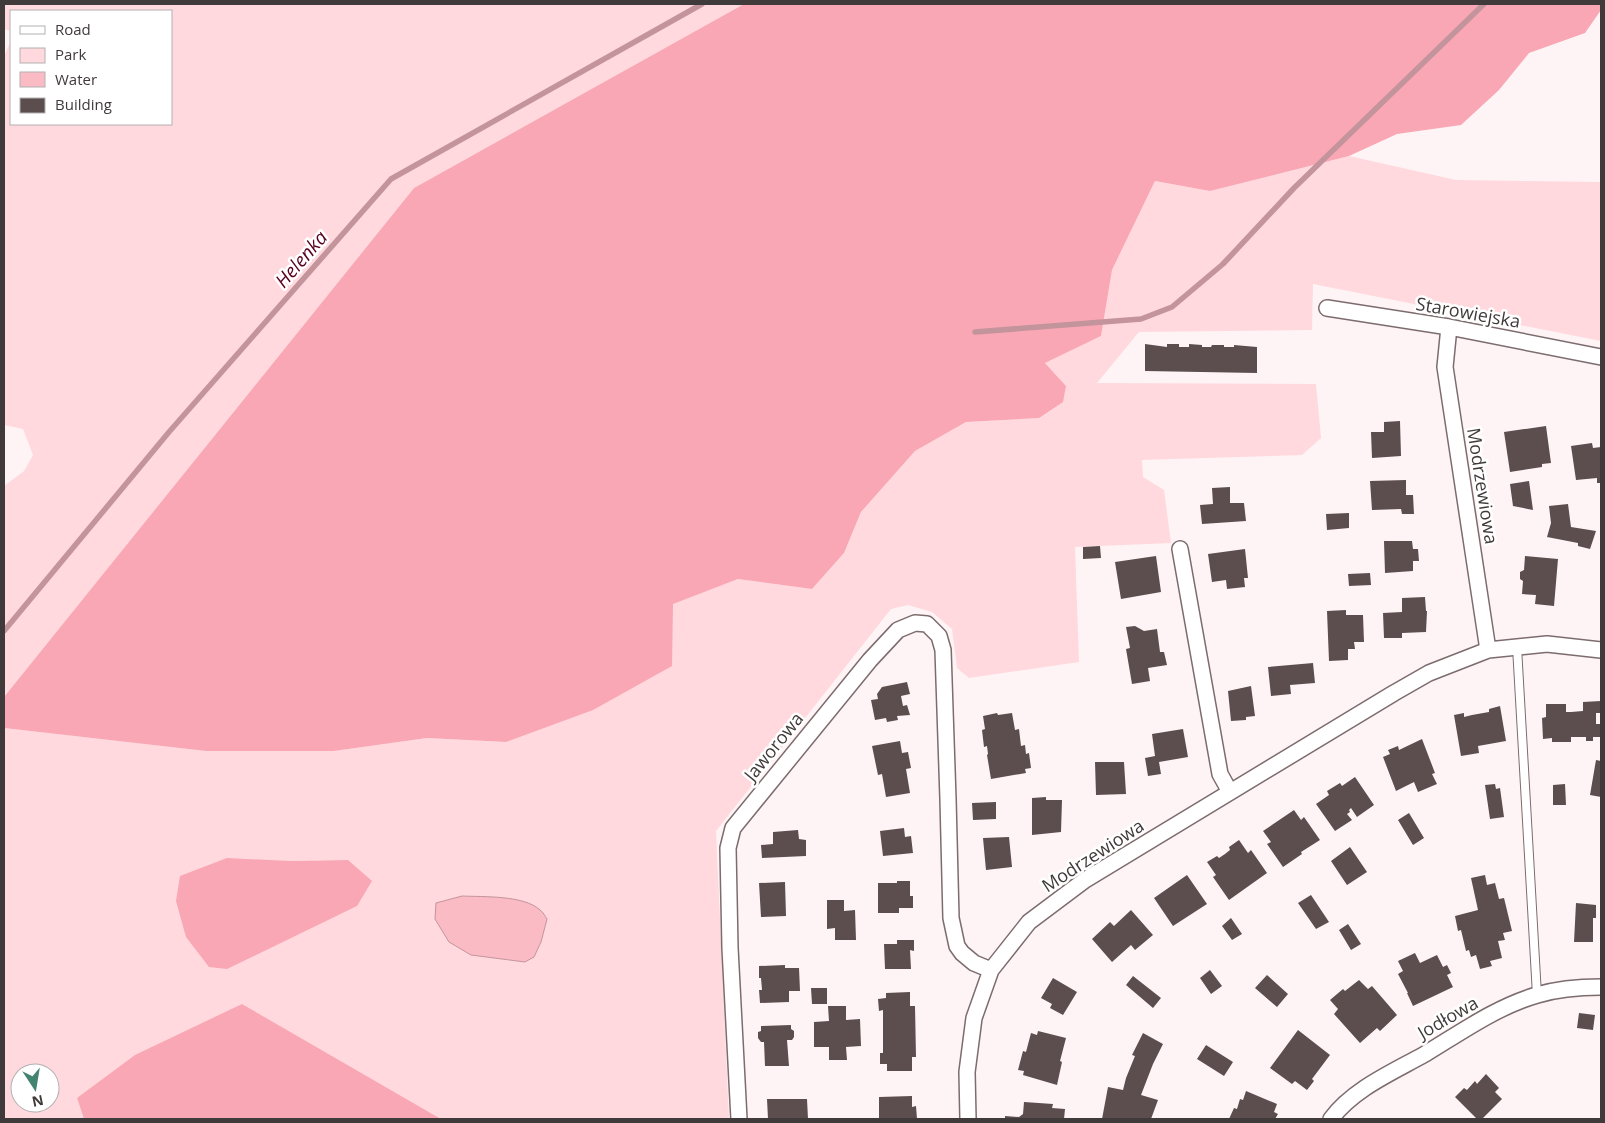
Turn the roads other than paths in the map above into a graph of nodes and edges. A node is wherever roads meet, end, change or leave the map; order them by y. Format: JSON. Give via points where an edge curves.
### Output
{"nodes":[{"id":1,"x":1327,"y":308,"type":"dead end"},
{"id":2,"x":1449,"y":327,"type":"junction"},
{"id":3,"x":1601,"y":357,"type":"edge"},
{"id":4,"x":1180,"y":549,"type":"dead end"},
{"id":5,"x":1517,"y":647,"type":"junction"},
{"id":6,"x":1488,"y":650,"type":"junction"},
{"id":7,"x":1601,"y":650,"type":"edge"},
{"id":8,"x":1230,"y":792,"type":"junction"},
{"id":9,"x":991,"y":970,"type":"junction"},
{"id":10,"x":1601,"y":987,"type":"edge"},
{"id":11,"x":1537,"y":995,"type":"junction"},
{"id":12,"x":739,"y":1119,"type":"edge"},
{"id":13,"x":968,"y":1119,"type":"edge"},
{"id":14,"x":1331,"y":1119,"type":"edge"}],
"edges":[{"from":1,"to":2,"type":"street","name":"Starowiejska"},
{"from":2,"to":3,"type":"street","name":"Starowiejska"},
{"from":2,"to":6,"type":"street","name":"Modrzewiowa","via":[[1445,367]]},
{"from":4,"to":8,"type":"street","via":[[1220,774]]},
{"from":5,"to":6,"type":"street","name":"Modrzewiowa"},
{"from":5,"to":7,"type":"street","name":"Modrzewiowa","via":[[1547,644]]},
{"from":5,"to":11,"type":"lane"},
{"from":6,"to":8,"type":"street","name":"Modrzewiowa","via":[[1429,673]]},
{"from":8,"to":9,"type":"street","name":"Modrzewiowa","via":[[1086,880],[1029,922]]},
{"from":9,"to":12,"type":"street","name":"Jaworowa","via":[[974,963],[956,946],[951,918],[943,650],[939,636],[928,624],[915,623],[898,630],[870,660],[733,828],[728,848],[730,948]]},
{"from":9,"to":13,"type":"street","name":"Modrzewiowa","via":[[974,1018],[967,1072]]},
{"from":10,"to":11,"type":"street","name":"Jodłowa"},
{"from":11,"to":14,"type":"street","name":"Jodłowa","via":[[1497,1011],[1362,1090]]}]}
